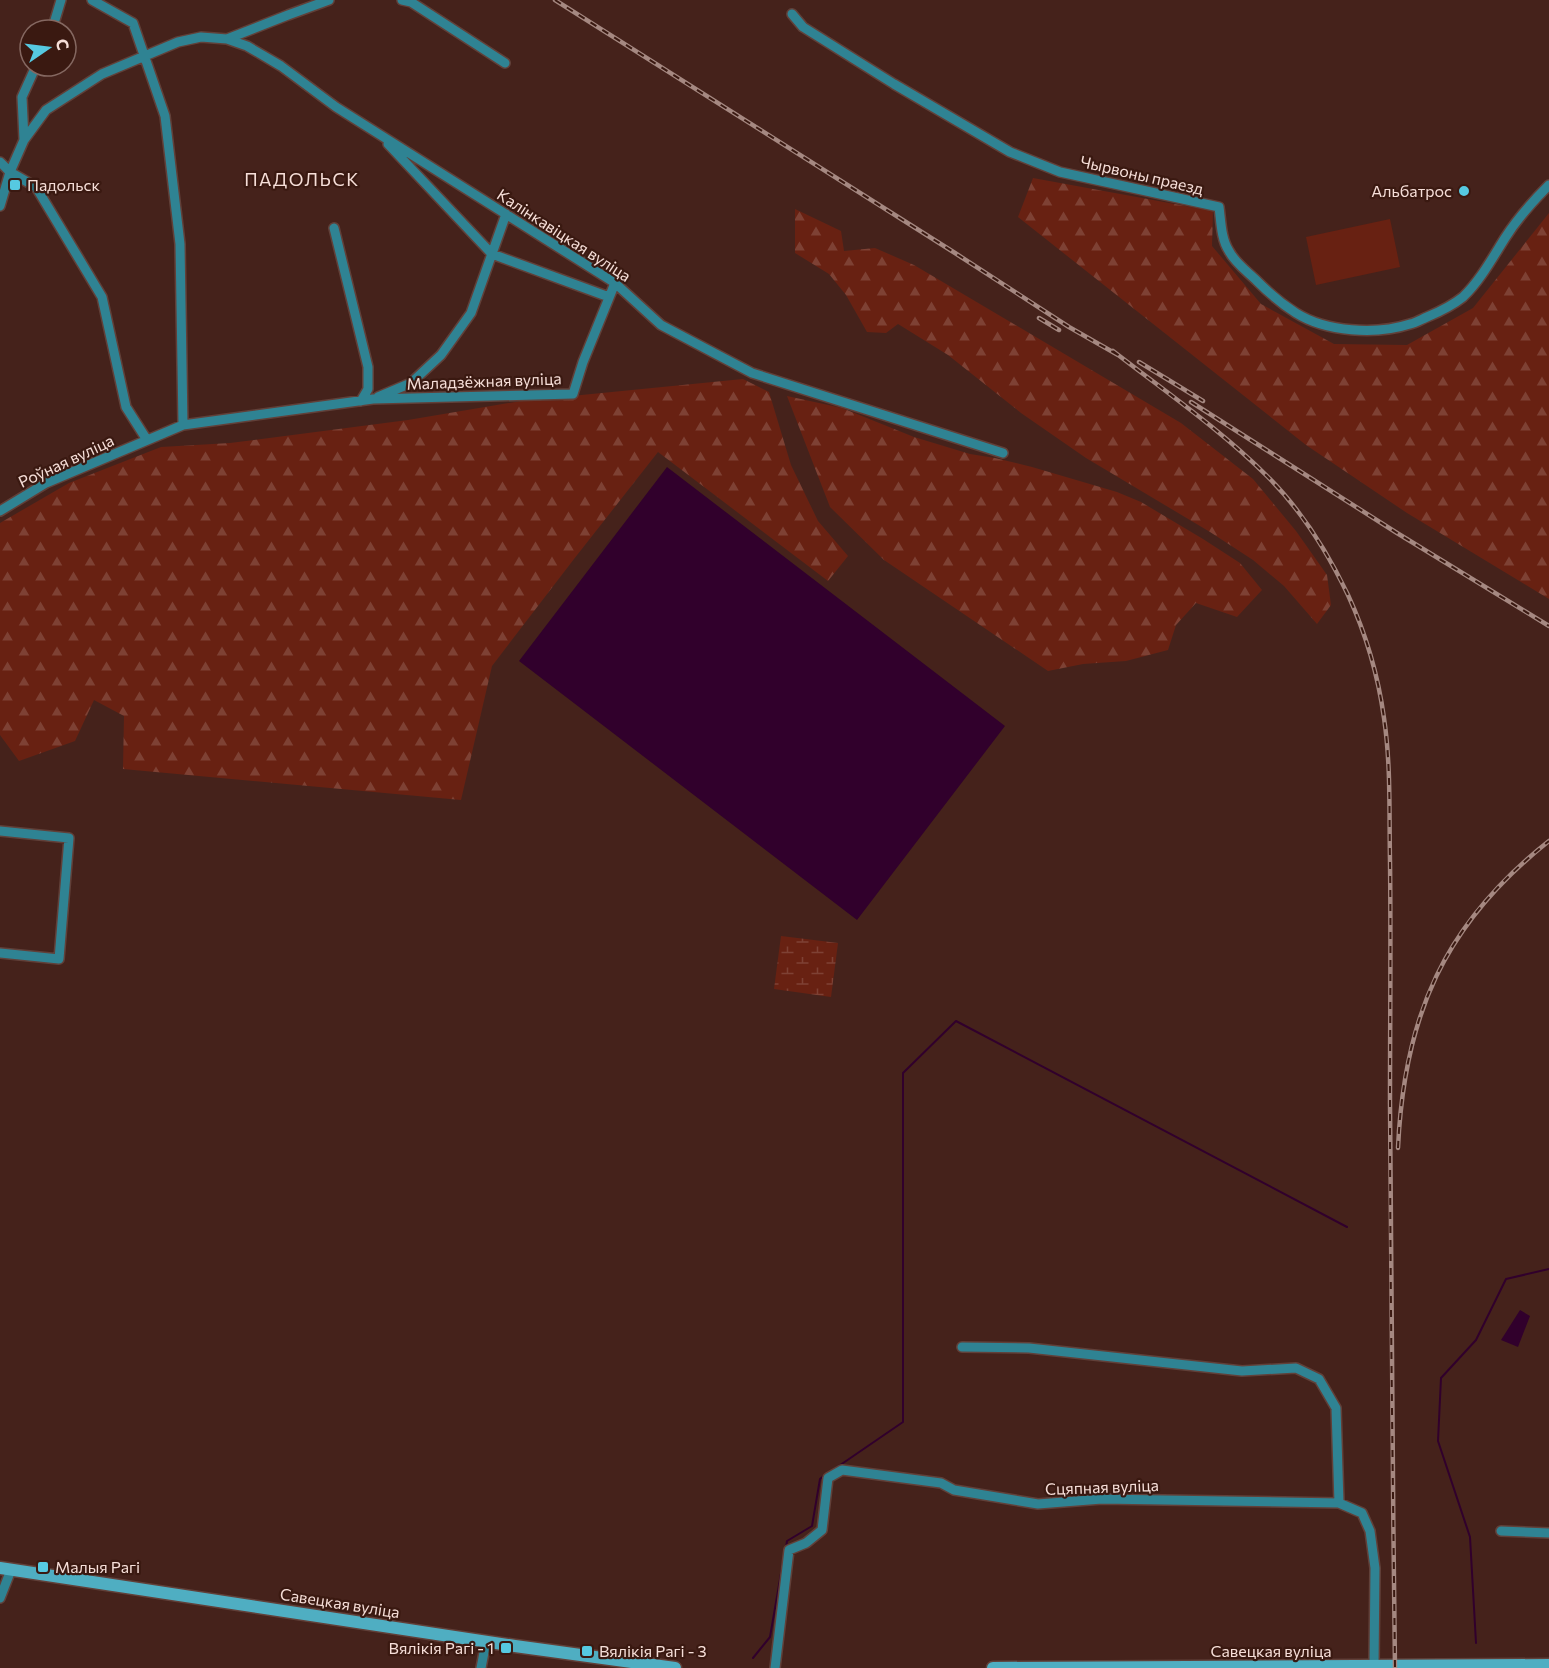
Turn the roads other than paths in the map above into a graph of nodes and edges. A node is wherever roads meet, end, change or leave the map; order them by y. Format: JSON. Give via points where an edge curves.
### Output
{"nodes":[{"id":1,"x":62,"y":0,"type":"edge"},
{"id":2,"x":92,"y":0,"type":"edge"},
{"id":3,"x":329,"y":0,"type":"edge"},
{"id":4,"x":402,"y":0,"type":"edge"},
{"id":5,"x":792,"y":14,"type":"dead end"},
{"id":6,"x":55,"y":18,"type":"edge"},
{"id":7,"x":227,"y":39,"type":"junction"},
{"id":8,"x":143,"y":56,"type":"junction"},
{"id":9,"x":505,"y":63,"type":"dead end"},
{"id":10,"x":31,"y":78,"type":"edge"},
{"id":11,"x":378,"y":133,"type":"junction"},
{"id":12,"x":24,"y":140,"type":"junction"},
{"id":13,"x":0,"y":162,"type":"edge"},
{"id":14,"x":10,"y":172,"type":"junction"},
{"id":15,"x":1549,"y":185,"type":"edge"},
{"id":16,"x":0,"y":206,"type":"edge"},
{"id":17,"x":506,"y":214,"type":"junction"},
{"id":18,"x":334,"y":228,"type":"dead end"},
{"id":19,"x":492,"y":254,"type":"junction"},
{"id":20,"x":615,"y":283,"type":"junction"},
{"id":21,"x":609,"y":297,"type":"junction"},
{"id":22,"x":373,"y":399,"type":"junction"},
{"id":23,"x":361,"y":401,"type":"junction"},
{"id":24,"x":183,"y":425,"type":"junction"},
{"id":25,"x":147,"y":440,"type":"junction"},
{"id":26,"x":1003,"y":453,"type":"dead end"},
{"id":27,"x":0,"y":511,"type":"edge"},
{"id":28,"x":0,"y":831,"type":"edge"},
{"id":29,"x":0,"y":953,"type":"edge"},
{"id":30,"x":962,"y":1347,"type":"dead end"},
{"id":31,"x":1339,"y":1503,"type":"junction"},
{"id":32,"x":1501,"y":1532,"type":"dead end"},
{"id":33,"x":1549,"y":1533,"type":"edge"},
{"id":34,"x":5,"y":1569,"type":"edge"},
{"id":35,"x":0,"y":1598,"type":"edge"},
{"id":36,"x":486,"y":1642,"type":"junction"},
{"id":37,"x":1549,"y":1665,"type":"edge"},
{"id":38,"x":1374,"y":1667,"type":"edge"},
{"id":39,"x":1500,"y":1667,"type":"edge"},
{"id":40,"x":481,"y":1668,"type":"edge"},
{"id":41,"x":675,"y":1668,"type":"edge"},
{"id":42,"x":775,"y":1668,"type":"edge"},
{"id":43,"x":993,"y":1668,"type":"edge"},
{"id":44,"x":1308,"y":1668,"type":"edge"},
{"id":45,"x":1354,"y":1668,"type":"edge"}],
"edges":[{"from":1,"to":6,"type":"street"},
{"from":2,"to":8,"type":"street","via":[[133,23]]},
{"from":3,"to":7,"type":"street","name":"Калінкавіцкая вуліца"},
{"from":4,"to":9,"type":"street"},
{"from":5,"to":15,"type":"street","name":"Чырвоны праезд","via":[[803,27],[1010,152],[1060,172],[1219,207],[1229,253],[1297,314],[1336,328],[1355,331],[1410,325],[1462,297]]},
{"from":7,"to":8,"type":"street","name":"Калінкавіцкая вуліца","via":[[190,39]]},
{"from":7,"to":11,"type":"street","name":"Калінкавіцкая вуліца","via":[[281,66]]},
{"from":8,"to":12,"type":"street","name":"Калінкавіцкая вуліца","via":[[102,74],[46,110]]},
{"from":8,"to":24,"type":"street","via":[[165,116],[180,244]]},
{"from":10,"to":12,"type":"street","via":[[22,97]]},
{"from":11,"to":17,"type":"street","name":"Калінкавіцкая вуліца"},
{"from":11,"to":19,"type":"street"},
{"from":12,"to":14,"type":"street"},
{"from":13,"to":14,"type":"street"},
{"from":14,"to":16,"type":"street"},
{"from":14,"to":25,"type":"street","via":[[36,187],[102,297],[126,407]]},
{"from":17,"to":19,"type":"street"},
{"from":17,"to":20,"type":"street","name":"Калінкавіцкая вуліца"},
{"from":18,"to":23,"type":"street","via":[[368,367],[368,389]]},
{"from":19,"to":21,"type":"street"},
{"from":19,"to":22,"type":"street","via":[[471,313],[441,355],[411,384]]},
{"from":20,"to":21,"type":"street"},
{"from":20,"to":26,"type":"street","name":"Калінкавіцкая вуліца","via":[[662,325],[752,373]]},
{"from":21,"to":22,"type":"street","name":"Маладзёжная вуліца","via":[[573,394]]},
{"from":22,"to":23,"type":"street","name":"Маладзёжная вуліца"},
{"from":23,"to":24,"type":"street","name":"Маладзёжная вуліца"},
{"from":24,"to":25,"type":"street","name":"Маладзёжная вуліца"},
{"from":25,"to":27,"type":"street","name":"Роўная вуліца","via":[[46,483]]},
{"from":28,"to":29,"type":"street","via":[[69,838],[58,959]]},
{"from":30,"to":31,"type":"street","via":[[1029,1348],[1242,1371],[1296,1368],[1319,1379],[1336,1408]]},
{"from":31,"to":38,"type":"street","name":"Сцяпная вуліца","via":[[1362,1513],[1370,1531],[1375,1568]]},
{"from":31,"to":42,"type":"street","name":"Сцяпная вуліца","via":[[1102,1498],[1038,1504],[954,1490],[941,1482],[842,1470],[828,1478],[822,1530],[789,1550]]},
{"from":32,"to":33,"type":"street"},
{"from":34,"to":35,"type":"street"},
{"from":34,"to":36,"type":"main road","name":"Савецкая вуліца"},
{"from":36,"to":40,"type":"street"},
{"from":36,"to":41,"type":"main road","name":"Савецкая вуліца"},
{"from":37,"to":39,"type":"main road","name":"Савецкая вуліца"},
{"from":38,"to":39,"type":"main road","name":"Савецкая вуліца"},
{"from":38,"to":45,"type":"main road","name":"Савецкая вуліца"},
{"from":43,"to":44,"type":"main road","name":"Савецкая вуліца"},
{"from":44,"to":45,"type":"main road","name":"Савецкая вуліца"}]}
